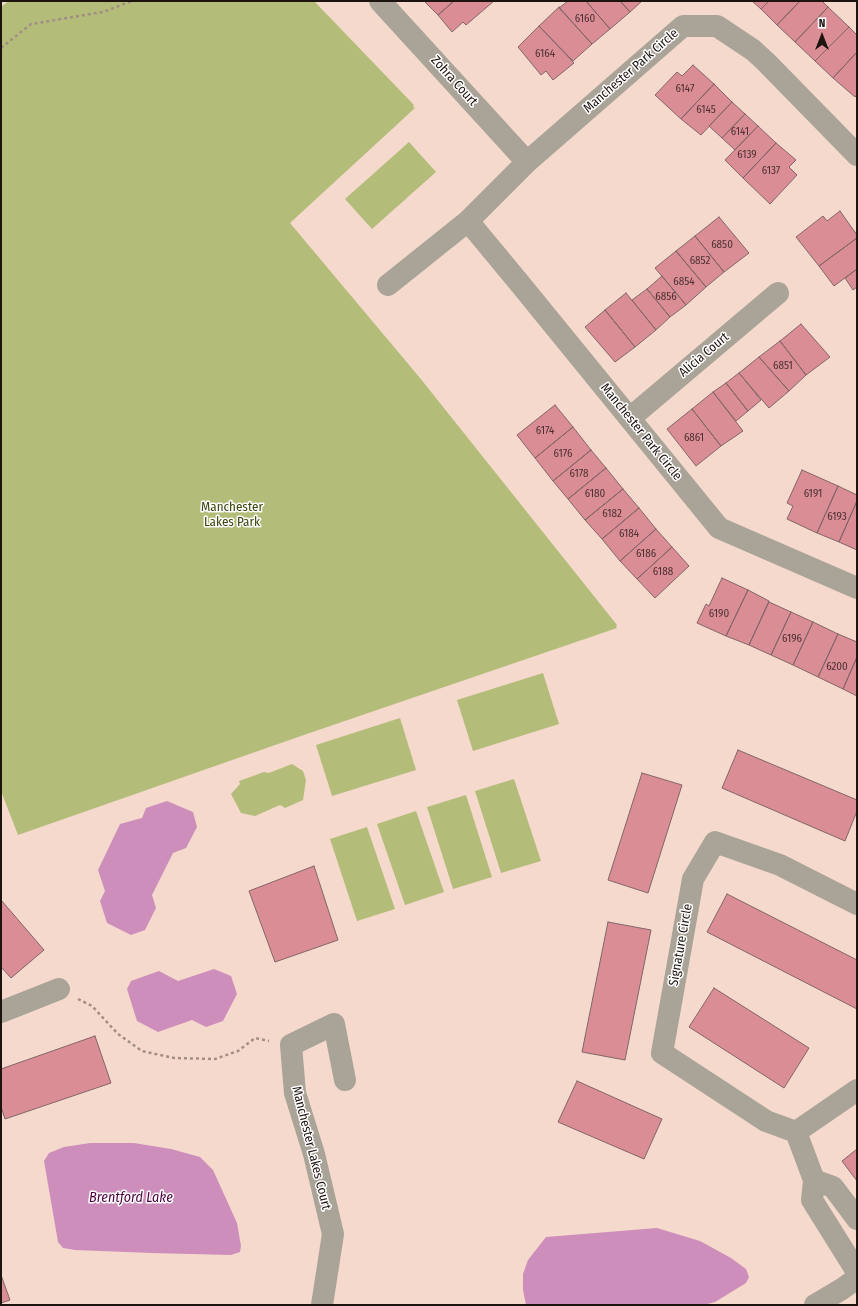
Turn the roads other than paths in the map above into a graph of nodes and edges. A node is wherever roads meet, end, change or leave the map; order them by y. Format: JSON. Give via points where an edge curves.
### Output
{"nodes":[{"id":1,"x":380,"y":1,"type":"edge"},
{"id":2,"x":857,"y":154,"type":"edge"},
{"id":3,"x":527,"y":162,"type":"junction"},
{"id":4,"x":468,"y":221,"type":"junction"},
{"id":5,"x":388,"y":285,"type":"dead end"},
{"id":6,"x":778,"y":293,"type":"dead end"},
{"id":7,"x":630,"y":418,"type":"junction"},
{"id":8,"x":857,"y":588,"type":"edge"},
{"id":9,"x":857,"y":904,"type":"edge"},
{"id":10,"x":59,"y":989,"type":"road end"},
{"id":11,"x":1,"y":1012,"type":"edge"},
{"id":12,"x":345,"y":1080,"type":"dead end"},
{"id":13,"x":857,"y":1090,"type":"edge"},
{"id":14,"x":796,"y":1132,"type":"junction"},
{"id":15,"x":814,"y":1180,"type":"junction"},
{"id":16,"x":857,"y":1219,"type":"edge"},
{"id":17,"x":857,"y":1272,"type":"edge"},
{"id":18,"x":857,"y":1278,"type":"edge"},
{"id":19,"x":322,"y":1305,"type":"edge"},
{"id":20,"x":815,"y":1305,"type":"edge"}],
"edges":[{"from":1,"to":3,"type":"street","name":"Zohra Court"},
{"from":2,"to":3,"type":"street","name":"Manchester Park Circle","via":[[753,50],[717,26],[683,26]]},
{"from":3,"to":4,"type":"street","name":"Manchester Park Circle"},
{"from":4,"to":5,"type":"street","name":"Manchester Park Circle"},
{"from":4,"to":7,"type":"street","name":"Manchester Park Circle"},
{"from":6,"to":7,"type":"street","name":"Alicia Court"},
{"from":7,"to":8,"type":"street","name":"Manchester Park Circle","via":[[719,528]]},
{"from":9,"to":14,"type":"street","name":"Signature Circle","via":[[780,865],[715,842],[693,879],[662,1053],[766,1121]]},
{"from":10,"to":11,"type":"street"},
{"from":12,"to":19,"type":"street","name":"Manchester Lakes Court","via":[[334,1024],[291,1045],[295,1093],[314,1154],[333,1234]]},
{"from":13,"to":14,"type":"street"},
{"from":14,"to":15,"type":"street"},
{"from":15,"to":16,"type":"street","via":[[833,1187]]},
{"from":15,"to":17,"type":"street","via":[[812,1200]]},
{"from":18,"to":20,"type":"street"}]}
